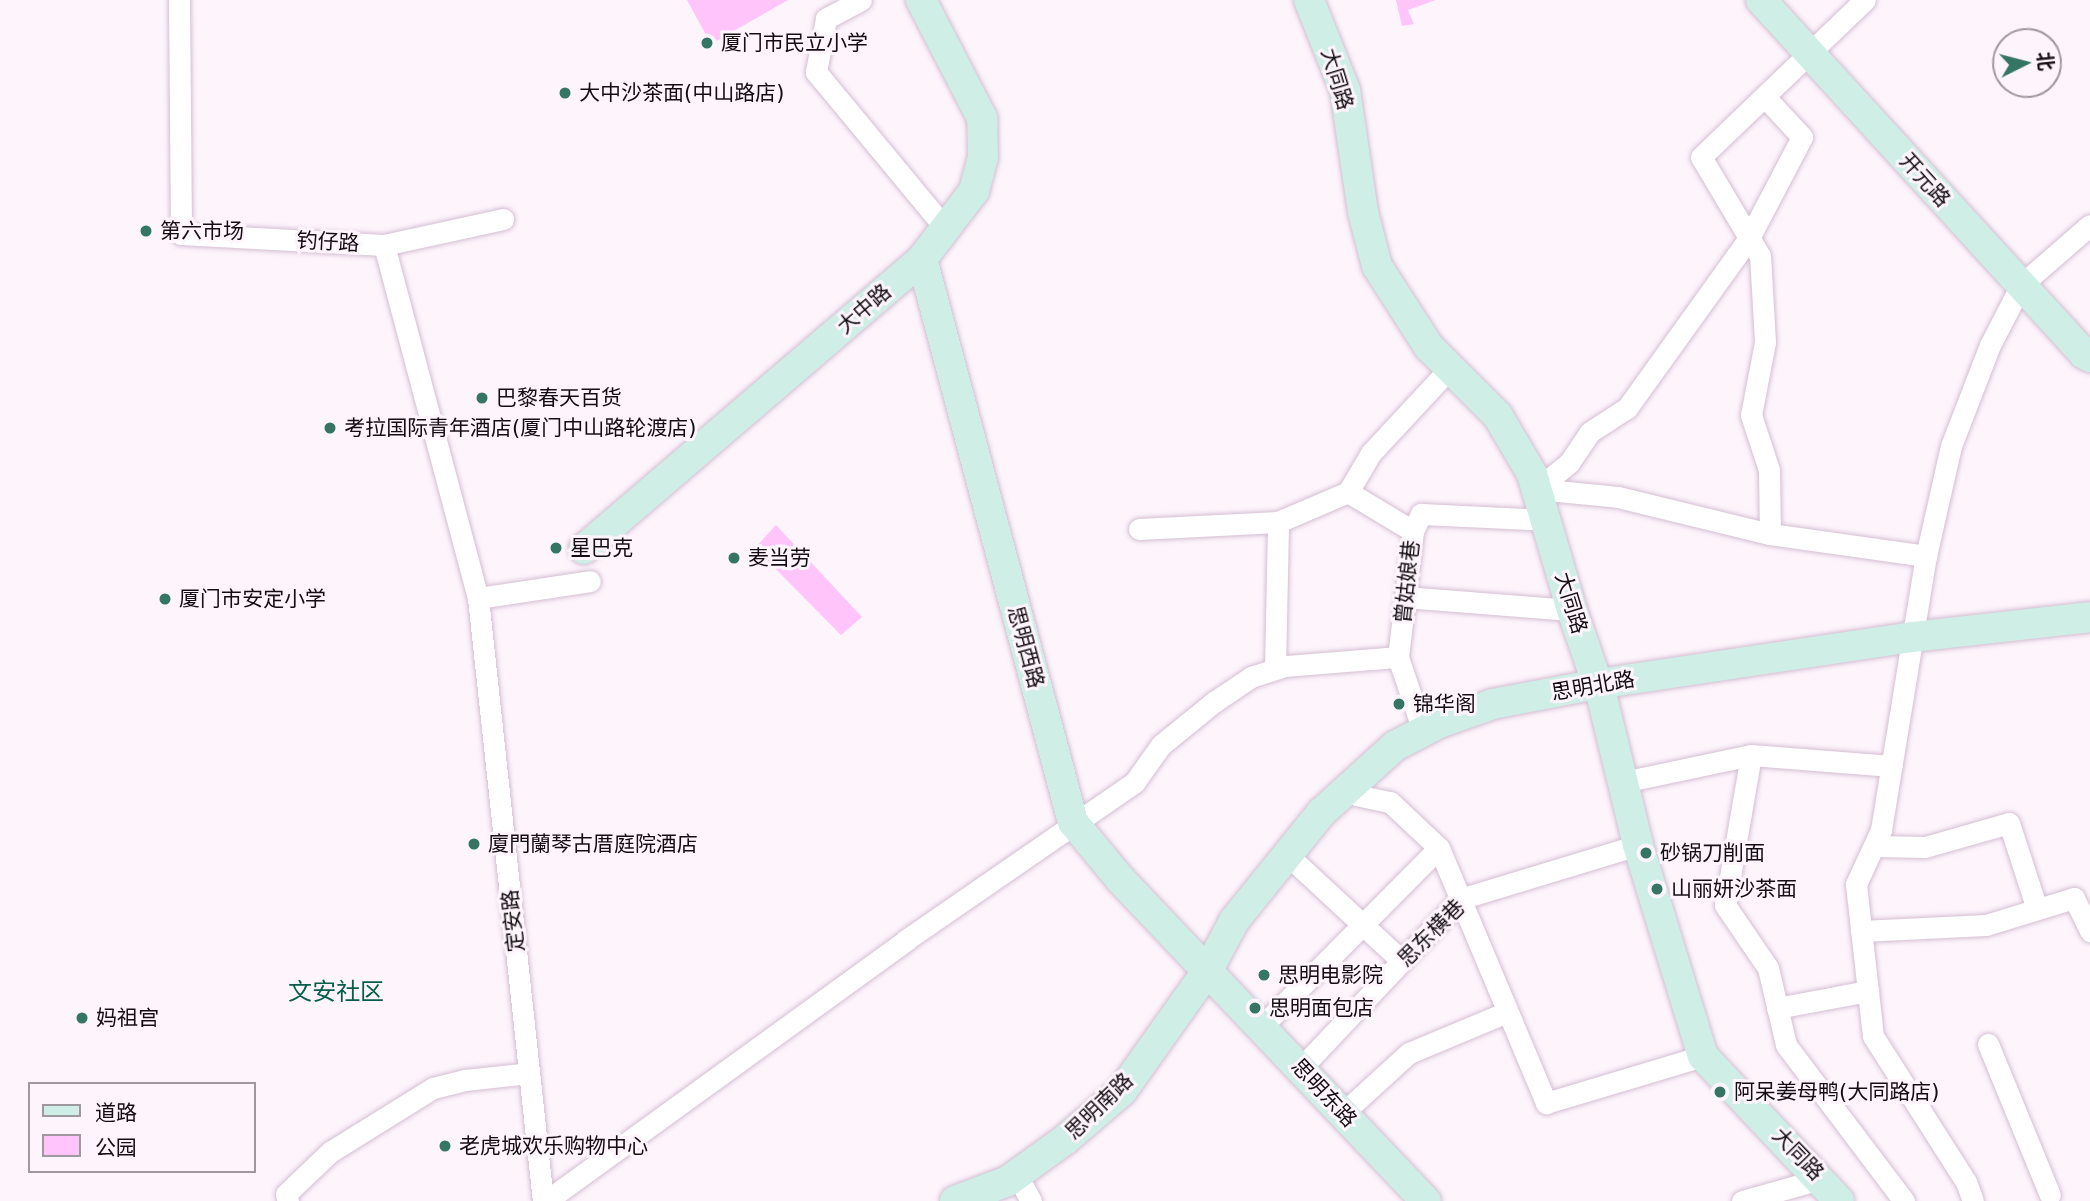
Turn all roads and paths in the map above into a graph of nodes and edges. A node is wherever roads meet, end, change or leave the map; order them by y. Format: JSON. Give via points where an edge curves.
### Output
{"nodes":[{"id":1,"x":179,"y":0,"type":"edge"},
{"id":2,"x":861,"y":0,"type":"edge"},
{"id":3,"x":921,"y":0,"type":"edge"},
{"id":4,"x":1309,"y":0,"type":"edge"},
{"id":5,"x":1761,"y":0,"type":"edge"},
{"id":6,"x":1865,"y":0,"type":"edge"},
{"id":7,"x":1810,"y":54,"type":"junction"},
{"id":8,"x":1765,"y":97,"type":"junction"},
{"id":9,"x":503,"y":219,"type":"dead end"},
{"id":10,"x":2090,"y":225,"type":"edge"},
{"id":11,"x":945,"y":228,"type":"junction"},
{"id":12,"x":1749,"y":237,"type":"junction"},
{"id":13,"x":384,"y":245,"type":"junction"},
{"id":14,"x":922,"y":259,"type":"junction"},
{"id":15,"x":2021,"y":285,"type":"junction"},
{"id":16,"x":2090,"y":357,"type":"edge"},
{"id":17,"x":1450,"y":368,"type":"junction"},
{"id":18,"x":1537,"y":489,"type":"junction"},
{"id":19,"x":1348,"y":492,"type":"junction"},
{"id":20,"x":1546,"y":520,"type":"junction"},
{"id":21,"x":1278,"y":522,"type":"junction"},
{"id":22,"x":1139,"y":529,"type":"dead end"},
{"id":23,"x":1413,"y":531,"type":"junction"},
{"id":24,"x":1770,"y":534,"type":"junction"},
{"id":25,"x":584,"y":549,"type":"dead end"},
{"id":26,"x":1926,"y":556,"type":"junction"},
{"id":27,"x":590,"y":581,"type":"dead end"},
{"id":28,"x":1406,"y":597,"type":"junction"},
{"id":29,"x":478,"y":598,"type":"junction"},
{"id":30,"x":1572,"y":610,"type":"junction"},
{"id":31,"x":2090,"y":617,"type":"edge"},
{"id":32,"x":2090,"y":633,"type":"edge"},
{"id":33,"x":1912,"y":644,"type":"junction"},
{"id":34,"x":1398,"y":657,"type":"junction"},
{"id":35,"x":1275,"y":669,"type":"junction"},
{"id":36,"x":1600,"y":691,"type":"junction"},
{"id":37,"x":1423,"y":731,"type":"junction"},
{"id":38,"x":1751,"y":755,"type":"junction"},
{"id":39,"x":1892,"y":765,"type":"junction"},
{"id":40,"x":1623,"y":782,"type":"junction"},
{"id":41,"x":1356,"y":795,"type":"junction"},
{"id":42,"x":1073,"y":822,"type":"junction"},
{"id":43,"x":1638,"y":845,"type":"junction"},
{"id":44,"x":1874,"y":846,"type":"junction"},
{"id":45,"x":1438,"y":848,"type":"junction"},
{"id":46,"x":1295,"y":862,"type":"junction"},
{"id":47,"x":1460,"y":899,"type":"junction"},
{"id":48,"x":2037,"y":909,"type":"junction"},
{"id":49,"x":1364,"y":924,"type":"junction"},
{"id":50,"x":1861,"y":931,"type":"junction"},
{"id":51,"x":2090,"y":931,"type":"edge"},
{"id":52,"x":1402,"y":961,"type":"junction"},
{"id":53,"x":1216,"y":977,"type":"junction"},
{"id":54,"x":1868,"y":991,"type":"junction"},
{"id":55,"x":1777,"y":1008,"type":"junction"},
{"id":56,"x":1507,"y":1012,"type":"junction"},
{"id":57,"x":1262,"y":1026,"type":"junction"},
{"id":58,"x":1988,"y":1044,"type":"dead end"},
{"id":59,"x":1703,"y":1056,"type":"junction"},
{"id":60,"x":1301,"y":1068,"type":"junction"},
{"id":61,"x":529,"y":1073,"type":"junction"},
{"id":62,"x":1343,"y":1113,"type":"junction"},
{"id":63,"x":1830,"y":1190,"type":"edge"},
{"id":64,"x":1027,"y":1194,"type":"edge"},
{"id":65,"x":2050,"y":1199,"type":"edge"},
{"id":66,"x":288,"y":1201,"type":"edge"},
{"id":67,"x":545,"y":1201,"type":"edge"},
{"id":68,"x":955,"y":1201,"type":"edge"},
{"id":69,"x":989,"y":1201,"type":"edge"},
{"id":70,"x":1426,"y":1201,"type":"edge"},
{"id":71,"x":1742,"y":1201,"type":"edge"},
{"id":72,"x":1904,"y":1201,"type":"edge"},
{"id":73,"x":1973,"y":1201,"type":"edge"}],
"edges":[{"from":1,"to":13,"type":"street","name":"钓仔路","via":[[181,234]]},
{"from":2,"to":11,"type":"street","via":[[826,19],[816,72]]},
{"from":3,"to":11,"type":"street","name":"大中路","via":[[982,118],[983,157],[974,191]]},
{"from":4,"to":17,"type":"street","name":"大同路","via":[[1345,90],[1363,212],[1377,266],[1429,347]]},
{"from":5,"to":7,"type":"street","name":"开元路"},
{"from":6,"to":7,"type":"street"},
{"from":7,"to":8,"type":"street"},
{"from":7,"to":15,"type":"street","name":"开元路"},
{"from":8,"to":12,"type":"street","via":[[1802,137]]},
{"from":8,"to":12,"type":"street","via":[[1702,157]]},
{"from":9,"to":13,"type":"street"},
{"from":10,"to":15,"type":"street"},
{"from":11,"to":14,"type":"street","name":"大中路"},
{"from":12,"to":18,"type":"street","via":[[1627,408],[1590,432],[1569,463]]},
{"from":12,"to":24,"type":"street","via":[[1760,256],[1765,342],[1751,415],[1769,470]]},
{"from":13,"to":29,"type":"street","name":"钓仔路"},
{"from":14,"to":25,"type":"street","name":"大中路"},
{"from":14,"to":42,"type":"street","name":"思明西路"},
{"from":15,"to":16,"type":"street","name":"开元路"},
{"from":15,"to":26,"type":"street","via":[[1990,345],[1951,446]]},
{"from":17,"to":18,"type":"street","name":"大同路","via":[[1498,416]]},
{"from":17,"to":19,"type":"street","via":[[1371,453]]},
{"from":18,"to":20,"type":"street","name":"大同路"},
{"from":18,"to":24,"type":"street","via":[[1618,497]]},
{"from":19,"to":21,"type":"street"},
{"from":19,"to":23,"type":"street"},
{"from":20,"to":23,"type":"street","name":"曾姑娘巷","via":[[1421,514]]},
{"from":20,"to":30,"type":"street","name":"大同路"},
{"from":21,"to":22,"type":"street"},
{"from":21,"to":35,"type":"street"},
{"from":23,"to":28,"type":"street","name":"曾姑娘巷"},
{"from":24,"to":26,"type":"street"},
{"from":26,"to":33,"type":"street"},
{"from":27,"to":29,"type":"street"},
{"from":28,"to":30,"type":"street"},
{"from":28,"to":34,"type":"street","name":"曾姑娘巷"},
{"from":29,"to":61,"type":"street","name":"定安路"},
{"from":30,"to":36,"type":"street","name":"大同路"},
{"from":31,"to":33,"type":"street","name":"思明北路"},
{"from":32,"to":33,"type":"street","name":"思明北路"},
{"from":33,"to":36,"type":"street","name":"思明北路"},
{"from":33,"to":39,"type":"street"},
{"from":34,"to":35,"type":"street"},
{"from":34,"to":37,"type":"street","name":"曾姑娘巷"},
{"from":35,"to":42,"type":"street","via":[[1251,677],[1214,702],[1161,745],[1134,783]]},
{"from":36,"to":37,"type":"street","name":"思明北路","via":[[1493,704]]},
{"from":36,"to":40,"type":"street","name":"大同路"},
{"from":36,"to":41,"type":"street","name":"思明北路","via":[[1468,726],[1390,765]]},
{"from":37,"to":53,"type":"street","name":"思明北路","via":[[1395,746],[1321,813],[1234,921]]},
{"from":38,"to":39,"type":"street"},
{"from":38,"to":40,"type":"street"},
{"from":38,"to":55,"type":"street","via":[[1725,905],[1768,968]]},
{"from":39,"to":44,"type":"street"},
{"from":40,"to":43,"type":"street","name":"大同路"},
{"from":41,"to":45,"type":"street","via":[[1390,802]]},
{"from":41,"to":46,"type":"street","name":"思明北路"},
{"from":42,"to":53,"type":"street","name":"思明西路","via":[[1121,880]]},
{"from":42,"to":67,"type":"street"},
{"from":43,"to":47,"type":"street","name":"思东横巷"},
{"from":43,"to":59,"type":"street","name":"大同路"},
{"from":44,"to":48,"type":"street","via":[[1925,847],[2009,823]]},
{"from":44,"to":50,"type":"street","via":[[1856,884]]},
{"from":45,"to":47,"type":"street"},
{"from":45,"to":49,"type":"street"},
{"from":46,"to":49,"type":"street"},
{"from":46,"to":53,"type":"street","name":"思明北路"},
{"from":47,"to":52,"type":"street","name":"思东横巷"},
{"from":47,"to":56,"type":"street"},
{"from":48,"to":50,"type":"street","via":[[1986,925]]},
{"from":48,"to":51,"type":"street","via":[[2074,898]]},
{"from":49,"to":52,"type":"street"},
{"from":49,"to":57,"type":"street"},
{"from":50,"to":54,"type":"street"},
{"from":52,"to":60,"type":"street","name":"思东横巷"},
{"from":53,"to":57,"type":"street","name":"思明东路"},
{"from":53,"to":64,"type":"street","name":"思明南路","via":[[1130,1103]]},
{"from":53,"to":68,"type":"street","name":"思明南路","via":[[1122,1091],[1008,1181]]},
{"from":54,"to":55,"type":"street"},
{"from":54,"to":73,"type":"street","via":[[1873,1036],[1966,1182]]},
{"from":55,"to":72,"type":"street","via":[[1786,1045]]},
{"from":56,"to":59,"type":"street","via":[[1546,1103]]},
{"from":56,"to":62,"type":"street","via":[[1409,1053]]},
{"from":57,"to":60,"type":"street","name":"思明东路"},
{"from":58,"to":65,"type":"street"},
{"from":59,"to":63,"type":"street","name":"大同路"},
{"from":60,"to":62,"type":"street","name":"思明东路"},
{"from":61,"to":66,"type":"street","via":[[433,1088],[330,1152],[286,1194]]},
{"from":61,"to":67,"type":"street","name":"定安路"},
{"from":62,"to":70,"type":"street","name":"思明东路"},
{"from":63,"to":71,"type":"street"},
{"from":64,"to":69,"type":"street","name":"思明南路"}]}
